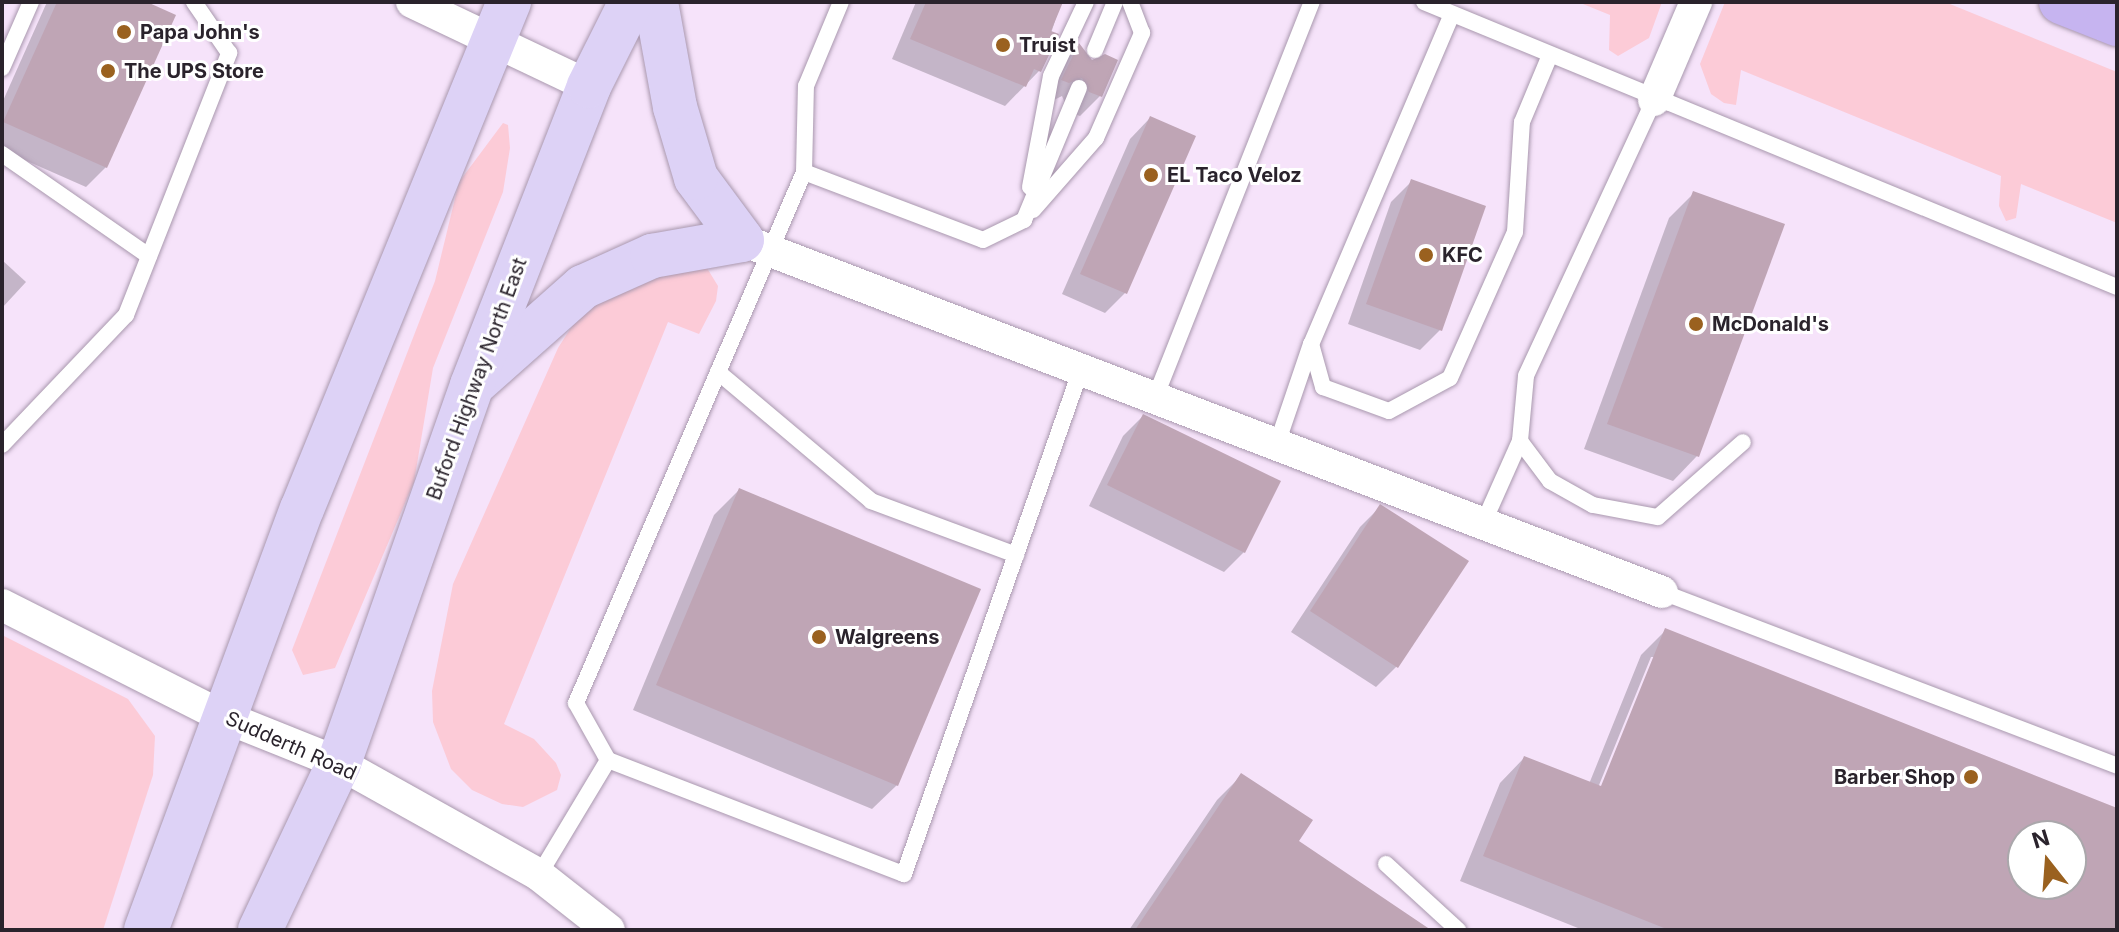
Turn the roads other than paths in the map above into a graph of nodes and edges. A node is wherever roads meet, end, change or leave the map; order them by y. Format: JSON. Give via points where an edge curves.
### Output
{"nodes":[{"id":1,"x":31,"y":2,"type":"edge"},
{"id":2,"x":194,"y":2,"type":"edge"},
{"id":3,"x":412,"y":2,"type":"edge"},
{"id":4,"x":631,"y":2,"type":"edge"},
{"id":5,"x":656,"y":2,"type":"edge"},
{"id":6,"x":841,"y":2,"type":"edge"},
{"id":7,"x":1086,"y":2,"type":"edge"},
{"id":8,"x":1115,"y":2,"type":"edge"},
{"id":9,"x":1130,"y":2,"type":"edge"},
{"id":10,"x":1312,"y":2,"type":"edge"},
{"id":11,"x":1424,"y":2,"type":"edge"},
{"id":12,"x":1696,"y":2,"type":"edge"},
{"id":13,"x":2061,"y":2,"type":"edge"},
{"id":14,"x":1452,"y":14,"type":"junction"},
{"id":15,"x":502,"y":21,"type":"edge"},
{"id":16,"x":2117,"y":24,"type":"edge"},
{"id":17,"x":1095,"y":50,"type":"dead end"},
{"id":18,"x":1550,"y":55,"type":"junction"},
{"id":19,"x":2,"y":68,"type":"edge"},
{"id":20,"x":589,"y":86,"type":"junction"},
{"id":21,"x":1079,"y":88,"type":"dead end"},
{"id":22,"x":1654,"y":100,"type":"junction"},
{"id":23,"x":2,"y":154,"type":"edge"},
{"id":24,"x":804,"y":172,"type":"junction"},
{"id":25,"x":1024,"y":220,"type":"junction"},
{"id":26,"x":756,"y":245,"type":"junction"},
{"id":27,"x":149,"y":256,"type":"junction"},
{"id":28,"x":2117,"y":287,"type":"edge"},
{"id":29,"x":1311,"y":344,"type":"junction"},
{"id":30,"x":1081,"y":369,"type":"junction"},
{"id":31,"x":718,"y":372,"type":"junction"},
{"id":32,"x":472,"y":385,"type":"junction"},
{"id":33,"x":1155,"y":398,"type":"junction"},
{"id":34,"x":1520,"y":441,"type":"junction"},
{"id":35,"x":1743,"y":442,"type":"dead end"},
{"id":36,"x":1277,"y":444,"type":"junction"},
{"id":37,"x":2,"y":445,"type":"edge"},
{"id":38,"x":1483,"y":524,"type":"junction"},
{"id":39,"x":1016,"y":555,"type":"junction"},
{"id":40,"x":1662,"y":592,"type":"joint"},
{"id":41,"x":2,"y":605,"type":"edge"},
{"id":42,"x":217,"y":730,"type":"junction"},
{"id":43,"x":608,"y":760,"type":"junction"},
{"id":44,"x":339,"y":763,"type":"junction"},
{"id":45,"x":2117,"y":766,"type":"edge"},
{"id":46,"x":1386,"y":864,"type":"dead end"},
{"id":47,"x":539,"y":875,"type":"junction"},
{"id":48,"x":606,"y":929,"type":"edge"},
{"id":49,"x":146,"y":930,"type":"edge"},
{"id":50,"x":260,"y":930,"type":"edge"},
{"id":51,"x":1458,"y":930,"type":"edge"}],
"edges":[{"from":1,"to":19,"type":"lane"},
{"from":2,"to":27,"type":"lane","via":[[229,53]]},
{"from":3,"to":15,"type":"street"},
{"from":4,"to":20,"type":"main road","name":"Buford Highway North East"},
{"from":5,"to":26,"type":"main road","via":[[675,107],[696,178]]},
{"from":6,"to":24,"type":"lane","via":[[806,86]]},
{"from":7,"to":25,"type":"lane","via":[[1051,76]]},
{"from":8,"to":17,"type":"lane"},
{"from":9,"to":25,"type":"lane","via":[[1142,33],[1096,138]]},
{"from":10,"to":33,"type":"lane"},
{"from":11,"to":14,"type":"lane"},
{"from":12,"to":22,"type":"street"},
{"from":13,"to":16,"type":"highway"},
{"from":14,"to":18,"type":"lane"},
{"from":14,"to":29,"type":"lane"},
{"from":15,"to":20,"type":"street"},
{"from":15,"to":42,"type":"main road"},
{"from":18,"to":22,"type":"lane"},
{"from":18,"to":29,"type":"lane","via":[[1522,122],[1515,232],[1450,378],[1389,411],[1323,387]]},
{"from":20,"to":32,"type":"main road","name":"Buford Highway North East"},
{"from":21,"to":25,"type":"lane"},
{"from":22,"to":28,"type":"lane"},
{"from":22,"to":34,"type":"lane","via":[[1526,376]]},
{"from":23,"to":27,"type":"lane"},
{"from":24,"to":25,"type":"lane","via":[[983,240]]},
{"from":24,"to":26,"type":"lane"},
{"from":26,"to":30,"type":"street"},
{"from":26,"to":31,"type":"lane"},
{"from":26,"to":32,"type":"main road","via":[[652,256],[583,287]]},
{"from":27,"to":37,"type":"lane","via":[[126,315]]},
{"from":29,"to":36,"type":"lane"},
{"from":30,"to":33,"type":"street"},
{"from":30,"to":39,"type":"lane"},
{"from":31,"to":39,"type":"lane","via":[[871,501]]},
{"from":31,"to":43,"type":"lane","via":[[576,703]]},
{"from":32,"to":44,"type":"main road","name":"Buford Highway North East"},
{"from":33,"to":36,"type":"street"},
{"from":34,"to":35,"type":"lane","via":[[1550,481],[1593,505],[1658,517]]},
{"from":34,"to":38,"type":"lane"},
{"from":36,"to":38,"type":"street"},
{"from":38,"to":40,"type":"street"},
{"from":39,"to":43,"type":"lane","via":[[904,874]]},
{"from":40,"to":45,"type":"lane"},
{"from":41,"to":42,"type":"street","name":"Sudderth Road"},
{"from":42,"to":44,"type":"street","name":"Sudderth Road"},
{"from":42,"to":49,"type":"main road"},
{"from":43,"to":47,"type":"lane"},
{"from":44,"to":47,"type":"street","name":"Sudderth Road"},
{"from":44,"to":50,"type":"main road","name":"Buford Highway North East"},
{"from":46,"to":51,"type":"lane"},
{"from":47,"to":48,"type":"street","name":"Sudderth Road"}]}
